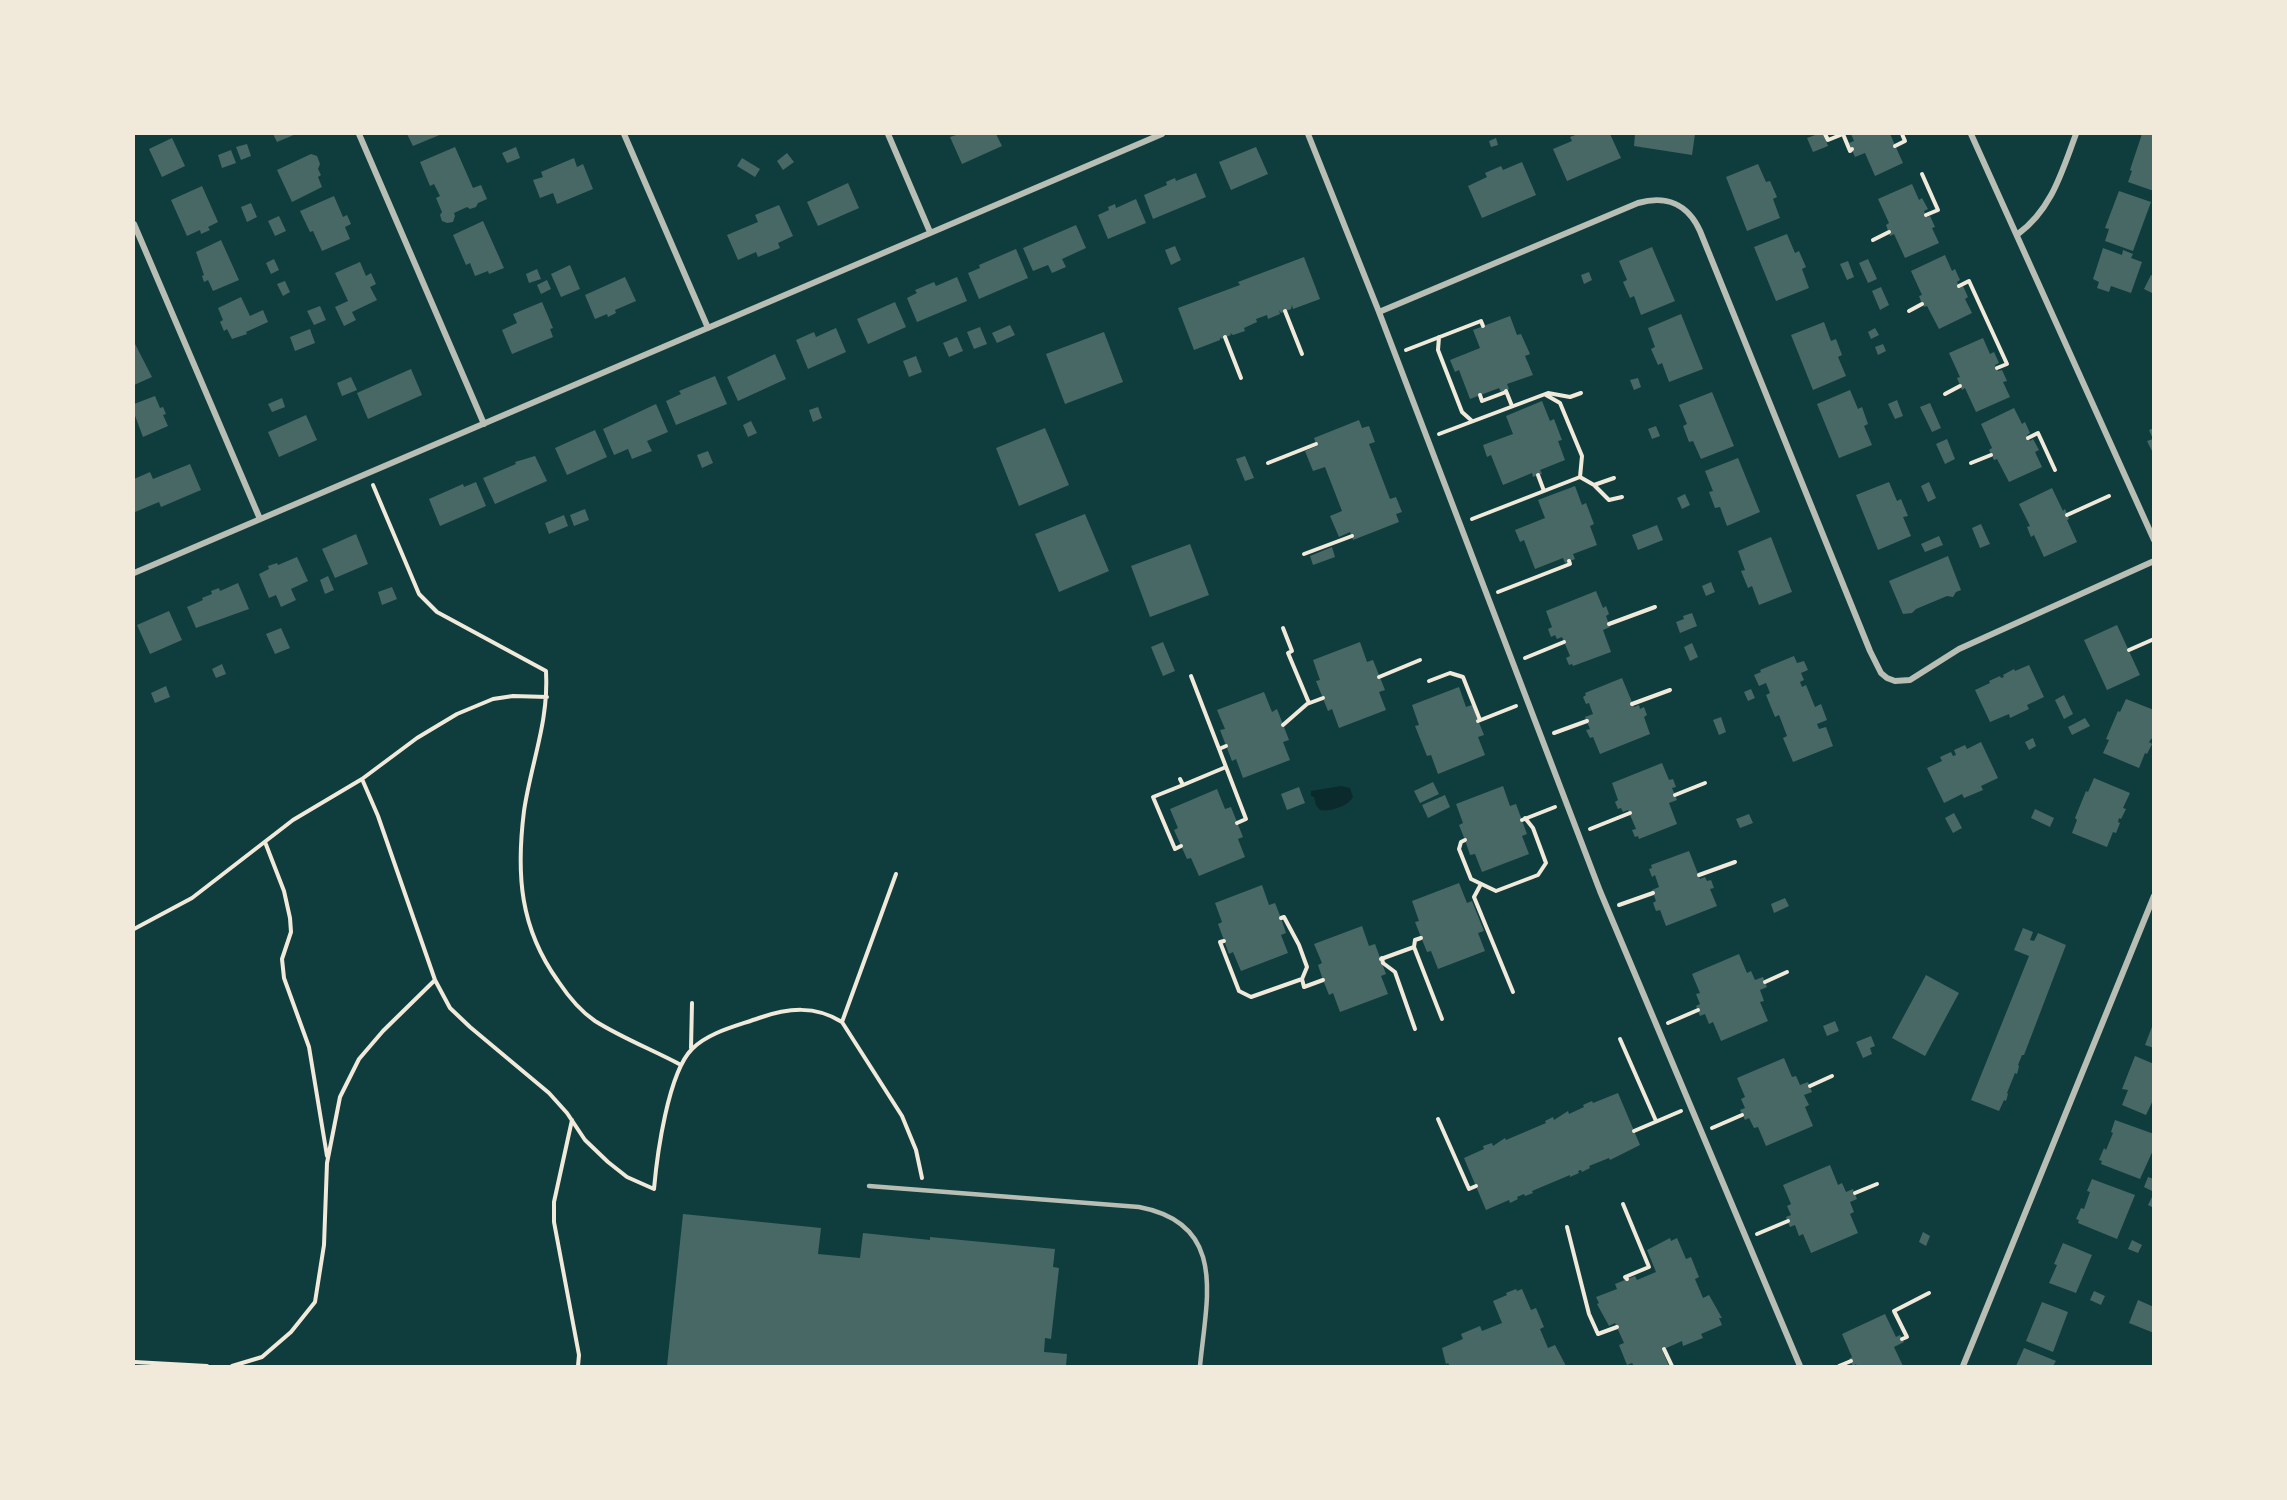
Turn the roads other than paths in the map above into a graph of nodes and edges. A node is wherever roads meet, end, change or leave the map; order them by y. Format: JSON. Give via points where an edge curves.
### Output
{"nodes":[{"id":1,"x":358,"y":134,"type":"edge"},
{"id":2,"x":624,"y":134,"type":"edge"},
{"id":3,"x":888,"y":134,"type":"edge"},
{"id":4,"x":1157,"y":134,"type":"edge"},
{"id":5,"x":1308,"y":134,"type":"edge"},
{"id":6,"x":1971,"y":134,"type":"edge"},
{"id":7,"x":2076,"y":134,"type":"edge"},
{"id":8,"x":134,"y":224,"type":"edge"},
{"id":9,"x":930,"y":232,"type":"junction"},
{"id":10,"x":2018,"y":234,"type":"junction"},
{"id":11,"x":1379,"y":312,"type":"junction"},
{"id":12,"x":708,"y":328,"type":"junction"},
{"id":13,"x":484,"y":424,"type":"junction"},
{"id":14,"x":260,"y":519,"type":"junction"},
{"id":15,"x":2154,"y":540,"type":"edge"},
{"id":16,"x":2154,"y":561,"type":"edge"},
{"id":17,"x":134,"y":573,"type":"edge"},
{"id":18,"x":2154,"y":896,"type":"edge"},
{"id":19,"x":869,"y":1186,"type":"dead end"},
{"id":20,"x":1200,"y":1366,"type":"edge"},
{"id":21,"x":1800,"y":1366,"type":"edge"},
{"id":22,"x":1963,"y":1366,"type":"edge"}],
"edges":[{"from":1,"to":13,"type":"street"},
{"from":2,"to":12,"type":"street"},
{"from":3,"to":9,"type":"street"},
{"from":4,"to":9,"type":"street"},
{"from":5,"to":11,"type":"street"},
{"from":6,"to":10,"type":"street"},
{"from":7,"to":10,"type":"street","via":[[2049,200],[2036,219]]},
{"from":8,"to":14,"type":"street"},
{"from":9,"to":12,"type":"street"},
{"from":10,"to":15,"type":"street"},
{"from":11,"to":16,"type":"street","via":[[1638,203],[1663,199],[1676,203],[1695,219],[1870,651],[1887,678],[1910,680],[1959,649]]},
{"from":11,"to":21,"type":"street","via":[[1607,910]]},
{"from":12,"to":13,"type":"street"},
{"from":13,"to":14,"type":"street"},
{"from":14,"to":17,"type":"street"},
{"from":18,"to":22,"type":"street"},
{"from":19,"to":20,"type":"lane","via":[[1139,1208],[1170,1217],[1194,1238],[1207,1268]]}]}
